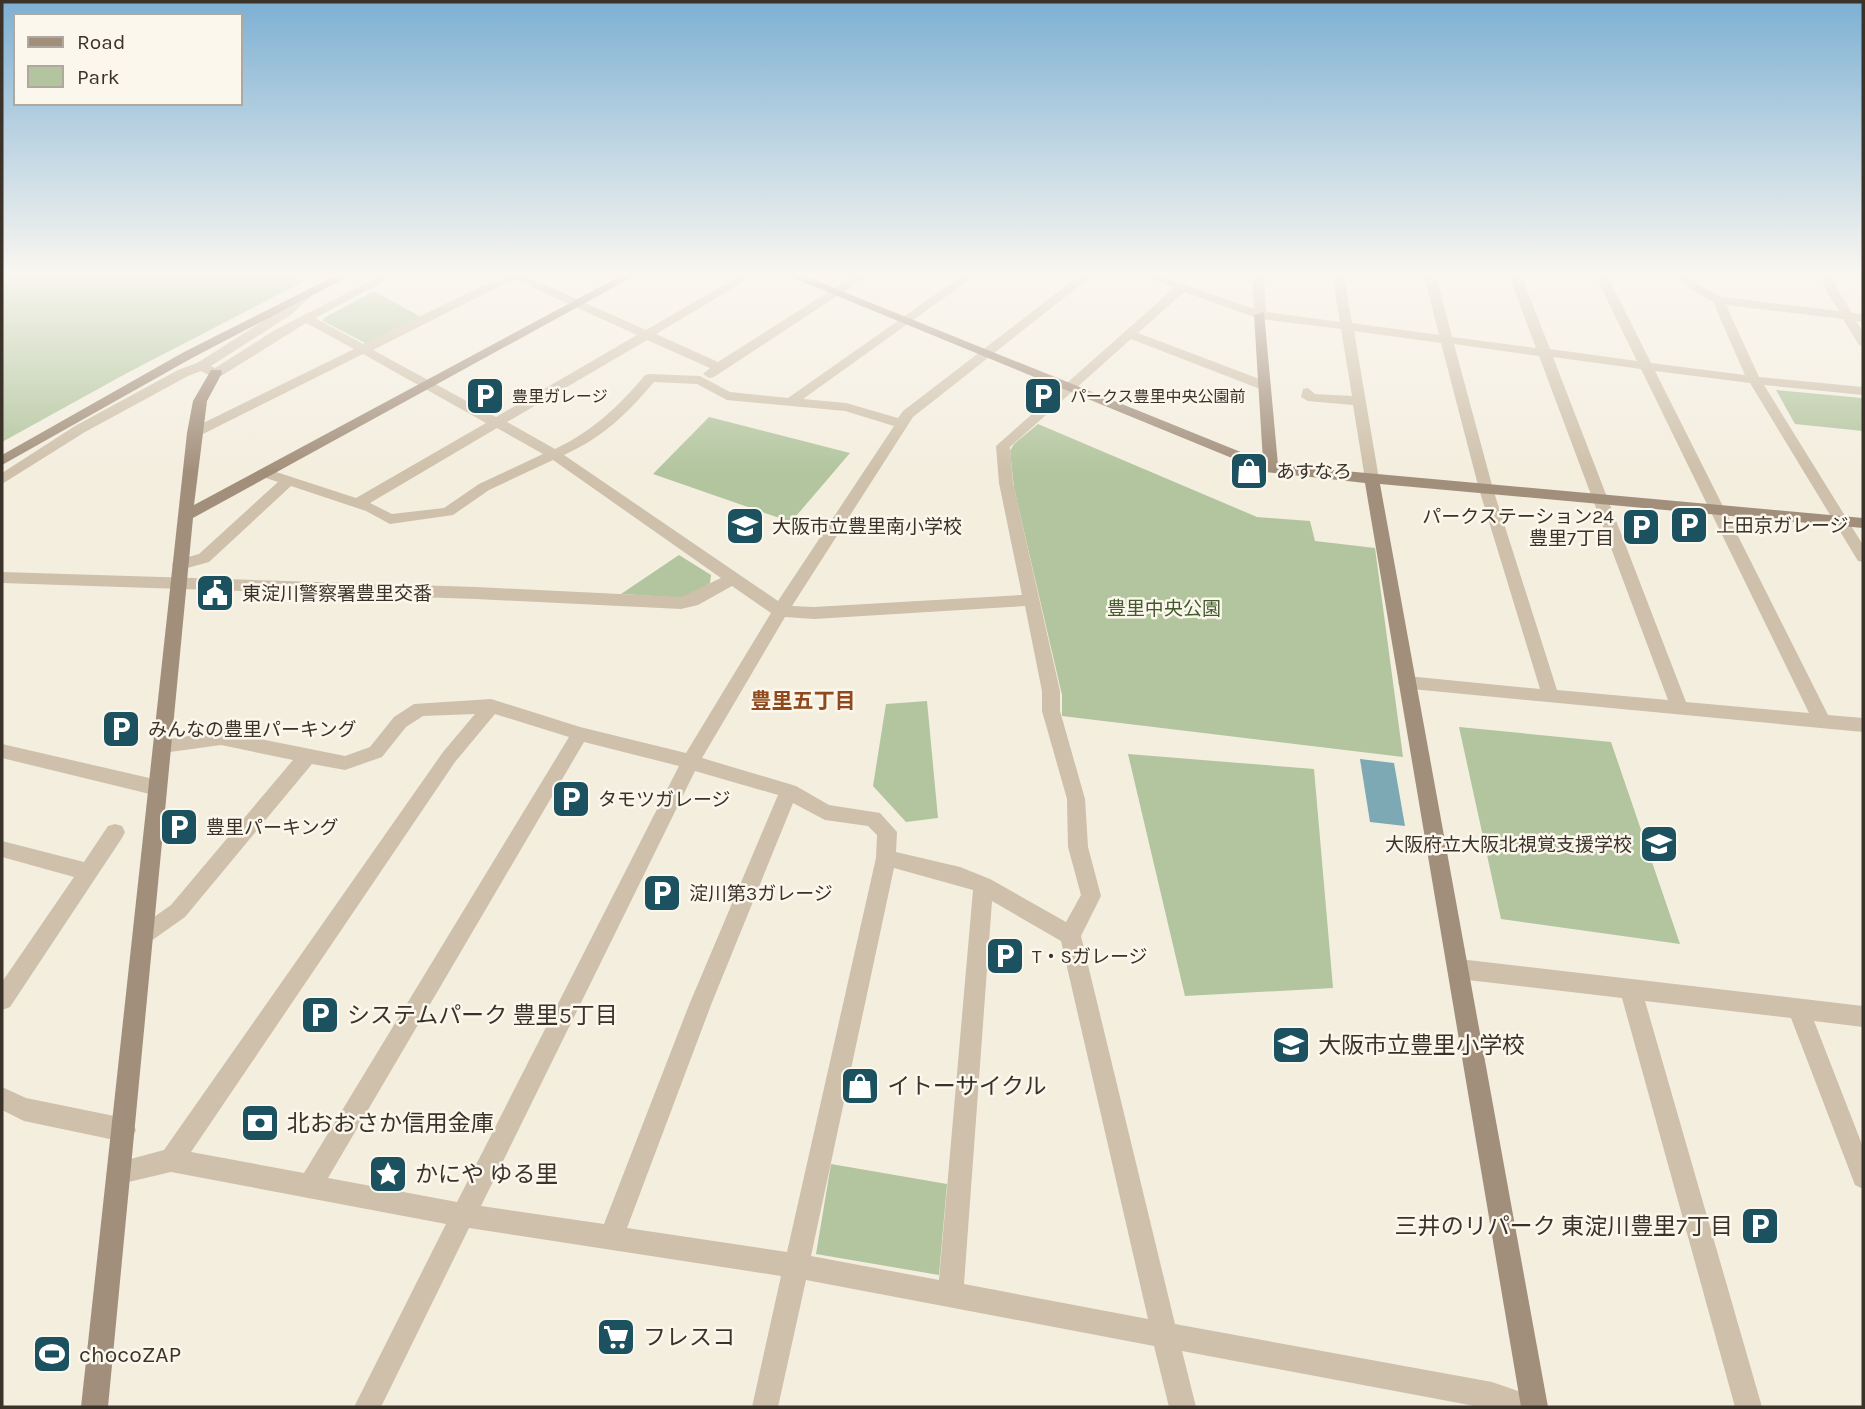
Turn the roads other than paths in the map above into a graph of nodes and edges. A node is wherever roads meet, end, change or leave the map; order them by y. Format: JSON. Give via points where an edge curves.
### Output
{"nodes":[{"id":1,"x":218,"y":341,"type":"edge"},
{"id":2,"x":248,"y":341,"type":"edge"},
{"id":3,"x":267,"y":341,"type":"edge"},
{"id":4,"x":347,"y":341,"type":"edge"},
{"id":5,"x":382,"y":341,"type":"edge"},
{"id":6,"x":508,"y":341,"type":"edge"},
{"id":7,"x":635,"y":341,"type":"edge"},
{"id":8,"x":662,"y":341,"type":"edge"},
{"id":9,"x":759,"y":341,"type":"edge"},
{"id":10,"x":878,"y":341,"type":"edge"},
{"id":11,"x":955,"y":341,"type":"edge"},
{"id":12,"x":1001,"y":341,"type":"edge"},
{"id":13,"x":1125,"y":341,"type":"edge"},
{"id":14,"x":1147,"y":341,"type":"edge"},
{"id":15,"x":1262,"y":341,"type":"edge"},
{"id":16,"x":1348,"y":341,"type":"edge"},
{"id":17,"x":1444,"y":341,"type":"edge"},
{"id":18,"x":1457,"y":341,"type":"edge"},
{"id":19,"x":1539,"y":341,"type":"edge"},
{"id":20,"x":1633,"y":341,"type":"edge"},
{"id":21,"x":1736,"y":341,"type":"edge"},
{"id":22,"x":364,"y":350,"type":"junction"},
{"id":23,"x":1543,"y":352,"type":"junction"},
{"id":24,"x":985,"y":353,"type":"junction"},
{"id":25,"x":1645,"y":366,"type":"junction"},
{"id":26,"x":718,"y":367,"type":"junction"},
{"id":27,"x":209,"y":370,"type":"junction"},
{"id":28,"x":700,"y":380,"type":"junction"},
{"id":29,"x":1754,"y":380,"type":"junction"},
{"id":30,"x":426,"y":385,"type":"junction"},
{"id":31,"x":1265,"y":386,"type":"junction"},
{"id":32,"x":1071,"y":387,"type":"junction"},
{"id":33,"x":1863,"y":391,"type":"edge"},
{"id":34,"x":1308,"y":393,"type":"dead end"},
{"id":35,"x":1359,"y":401,"type":"junction"},
{"id":36,"x":789,"y":403,"type":"junction"},
{"id":37,"x":495,"y":422,"type":"junction"},
{"id":38,"x":904,"y":424,"type":"junction"},
{"id":39,"x":194,"y":433,"type":"junction"},
{"id":40,"x":552,"y":453,"type":"junction"},
{"id":41,"x":2,"y":461,"type":"edge"},
{"id":42,"x":1271,"y":469,"type":"junction"},
{"id":43,"x":265,"y":473,"type":"junction"},
{"id":44,"x":2,"y":479,"type":"edge"},
{"id":45,"x":1372,"y":479,"type":"junction"},
{"id":46,"x":287,"y":482,"type":"junction"},
{"id":47,"x":1486,"y":489,"type":"junction"},
{"id":48,"x":1599,"y":499,"type":"junction"},
{"id":49,"x":357,"y":504,"type":"junction"},
{"id":50,"x":1716,"y":510,"type":"junction"},
{"id":51,"x":187,"y":516,"type":"junction"},
{"id":52,"x":1842,"y":521,"type":"junction"},
{"id":53,"x":1863,"y":523,"type":"edge"},
{"id":54,"x":1863,"y":557,"type":"edge"},
{"id":55,"x":180,"y":574,"type":"junction"},
{"id":56,"x":2,"y":578,"type":"edge"},
{"id":57,"x":732,"y":579,"type":"junction"},
{"id":58,"x":1030,"y":600,"type":"junction"},
{"id":59,"x":780,"y":611,"type":"junction"},
{"id":60,"x":1408,"y":683,"type":"junction"},
{"id":61,"x":1550,"y":694,"type":"junction"},
{"id":62,"x":491,"y":706,"type":"junction"},
{"id":63,"x":1680,"y":708,"type":"junction"},
{"id":64,"x":1822,"y":721,"type":"junction"},
{"id":65,"x":1863,"y":725,"type":"edge"},
{"id":66,"x":580,"y":734,"type":"junction"},
{"id":67,"x":163,"y":746,"type":"junction"},
{"id":68,"x":2,"y":751,"type":"edge"},
{"id":69,"x":308,"y":755,"type":"junction"},
{"id":70,"x":690,"y":762,"type":"junction"},
{"id":71,"x":158,"y":788,"type":"junction"},
{"id":72,"x":789,"y":792,"type":"junction"},
{"id":73,"x":115,"y":832,"type":"dead end"},
{"id":74,"x":2,"y":849,"type":"edge"},
{"id":75,"x":886,"y":858,"type":"junction"},
{"id":76,"x":88,"y":872,"type":"junction"},
{"id":77,"x":983,"y":885,"type":"junction"},
{"id":78,"x":1070,"y":935,"type":"junction"},
{"id":79,"x":144,"y":936,"type":"junction"},
{"id":80,"x":1459,"y":969,"type":"junction"},
{"id":81,"x":1630,"y":987,"type":"junction"},
{"id":82,"x":2,"y":1000,"type":"edge"},
{"id":83,"x":1798,"y":1008,"type":"junction"},
{"id":84,"x":1863,"y":1016,"type":"edge"},
{"id":85,"x":2,"y":1098,"type":"edge"},
{"id":86,"x":124,"y":1130,"type":"junction"},
{"id":87,"x":171,"y":1160,"type":"junction"},
{"id":88,"x":120,"y":1172,"type":"junction"},
{"id":89,"x":1863,"y":1177,"type":"edge"},
{"id":90,"x":310,"y":1186,"type":"junction"},
{"id":91,"x":462,"y":1215,"type":"junction"},
{"id":92,"x":611,"y":1237,"type":"junction"},
{"id":93,"x":796,"y":1266,"type":"junction"},
{"id":94,"x":950,"y":1295,"type":"junction"},
{"id":95,"x":1165,"y":1335,"type":"junction"},
{"id":96,"x":94,"y":1407,"type":"edge"},
{"id":97,"x":367,"y":1407,"type":"edge"},
{"id":98,"x":765,"y":1407,"type":"edge"},
{"id":99,"x":1182,"y":1407,"type":"edge"},
{"id":100,"x":1525,"y":1407,"type":"edge"},
{"id":101,"x":1535,"y":1407,"type":"edge"},
{"id":102,"x":1749,"y":1407,"type":"edge"}],
"edges":[{"from":1,"to":41,"type":"street"},
{"from":2,"to":27,"type":"street"},
{"from":3,"to":27,"type":"street"},
{"from":4,"to":22,"type":"street"},
{"from":5,"to":22,"type":"street"},
{"from":6,"to":30,"type":"street"},
{"from":7,"to":37,"type":"street"},
{"from":8,"to":26,"type":"street"},
{"from":9,"to":26,"type":"street"},
{"from":10,"to":36,"type":"street"},
{"from":11,"to":24,"type":"street"},
{"from":12,"to":24,"type":"street"},
{"from":13,"to":32,"type":"street"},
{"from":14,"to":31,"type":"street"},
{"from":15,"to":31,"type":"street"},
{"from":16,"to":35,"type":"street"},
{"from":17,"to":47,"type":"street"},
{"from":18,"to":23,"type":"street"},
{"from":19,"to":23,"type":"street"},
{"from":20,"to":25,"type":"street"},
{"from":21,"to":29,"type":"street"},
{"from":22,"to":30,"type":"street"},
{"from":22,"to":39,"type":"street"},
{"from":23,"to":25,"type":"street"},
{"from":23,"to":48,"type":"street"},
{"from":24,"to":32,"type":"street"},
{"from":24,"to":38,"type":"street","via":[[908,414]]},
{"from":25,"to":29,"type":"street"},
{"from":25,"to":50,"type":"street"},
{"from":26,"to":28,"type":"street"},
{"from":27,"to":39,"type":"street"},
{"from":27,"to":44,"type":"street","via":[[183,373],[80,429]]},
{"from":28,"to":36,"type":"street","via":[[727,396]]},
{"from":28,"to":40,"type":"street","via":[[650,378],[589,438]]},
{"from":29,"to":33,"type":"street"},
{"from":29,"to":52,"type":"street"},
{"from":30,"to":37,"type":"street"},
{"from":30,"to":43,"type":"street"},
{"from":31,"to":42,"type":"street"},
{"from":32,"to":42,"type":"street"},
{"from":32,"to":58,"type":"street","via":[[1003,446]]},
{"from":34,"to":35,"type":"street","via":[[1308,397]]},
{"from":35,"to":45,"type":"street"},
{"from":36,"to":38,"type":"street","via":[[846,407]]},
{"from":37,"to":40,"type":"street"},
{"from":37,"to":49,"type":"street"},
{"from":38,"to":59,"type":"street"},
{"from":39,"to":51,"type":"street"},
{"from":40,"to":49,"type":"street","via":[[484,486],[448,512],[390,519]]},
{"from":40,"to":57,"type":"street"},
{"from":42,"to":45,"type":"street"},
{"from":43,"to":46,"type":"street"},
{"from":43,"to":51,"type":"street"},
{"from":45,"to":47,"type":"street"},
{"from":45,"to":60,"type":"street"},
{"from":46,"to":49,"type":"street"},
{"from":46,"to":55,"type":"street","via":[[204,558]]},
{"from":47,"to":48,"type":"street"},
{"from":47,"to":61,"type":"street"},
{"from":48,"to":50,"type":"street"},
{"from":48,"to":63,"type":"street"},
{"from":50,"to":52,"type":"street"},
{"from":50,"to":64,"type":"street"},
{"from":51,"to":55,"type":"street"},
{"from":52,"to":53,"type":"street"},
{"from":52,"to":54,"type":"street"},
{"from":55,"to":56,"type":"street"},
{"from":55,"to":57,"type":"street","via":[[681,603]]},
{"from":55,"to":67,"type":"street"},
{"from":57,"to":59,"type":"street"},
{"from":58,"to":59,"type":"street"},
{"from":58,"to":78,"type":"street","via":[[1051,691],[1051,711],[1076,799],[1078,847],[1091,896]]},
{"from":59,"to":70,"type":"street"},
{"from":60,"to":61,"type":"street"},
{"from":60,"to":80,"type":"street"},
{"from":61,"to":63,"type":"street"},
{"from":62,"to":66,"type":"street"},
{"from":62,"to":69,"type":"street","via":[[420,709],[400,722],[376,752],[345,763]]},
{"from":62,"to":87,"type":"street","via":[[449,757]]},
{"from":63,"to":64,"type":"street"},
{"from":64,"to":65,"type":"street"},
{"from":66,"to":70,"type":"street"},
{"from":66,"to":90,"type":"street"},
{"from":67,"to":69,"type":"street","via":[[221,738]]},
{"from":67,"to":71,"type":"street"},
{"from":68,"to":71,"type":"street"},
{"from":69,"to":79,"type":"street","via":[[178,911]]},
{"from":70,"to":72,"type":"street"},
{"from":70,"to":91,"type":"street"},
{"from":71,"to":79,"type":"street"},
{"from":72,"to":75,"type":"street","via":[[825,812],[873,819],[887,832]]},
{"from":72,"to":92,"type":"street","via":[[700,1005]]},
{"from":73,"to":76,"type":"street"},
{"from":74,"to":76,"type":"street"},
{"from":75,"to":77,"type":"street"},
{"from":75,"to":93,"type":"street"},
{"from":76,"to":82,"type":"street"},
{"from":77,"to":78,"type":"street"},
{"from":77,"to":94,"type":"street"},
{"from":78,"to":95,"type":"street"},
{"from":79,"to":86,"type":"street"},
{"from":80,"to":81,"type":"street"},
{"from":80,"to":101,"type":"street"},
{"from":81,"to":83,"type":"street"},
{"from":81,"to":102,"type":"street"},
{"from":83,"to":84,"type":"street"},
{"from":83,"to":89,"type":"street"},
{"from":85,"to":86,"type":"street","via":[[24,1109]]},
{"from":86,"to":88,"type":"street"},
{"from":87,"to":88,"type":"street"},
{"from":87,"to":90,"type":"street"},
{"from":88,"to":96,"type":"street"},
{"from":90,"to":91,"type":"street"},
{"from":91,"to":92,"type":"street"},
{"from":91,"to":97,"type":"street"},
{"from":92,"to":93,"type":"street"},
{"from":93,"to":94,"type":"street"},
{"from":93,"to":98,"type":"street"},
{"from":94,"to":95,"type":"street"},
{"from":95,"to":99,"type":"street"},
{"from":95,"to":100,"type":"street","via":[[1492,1396]]}]}
